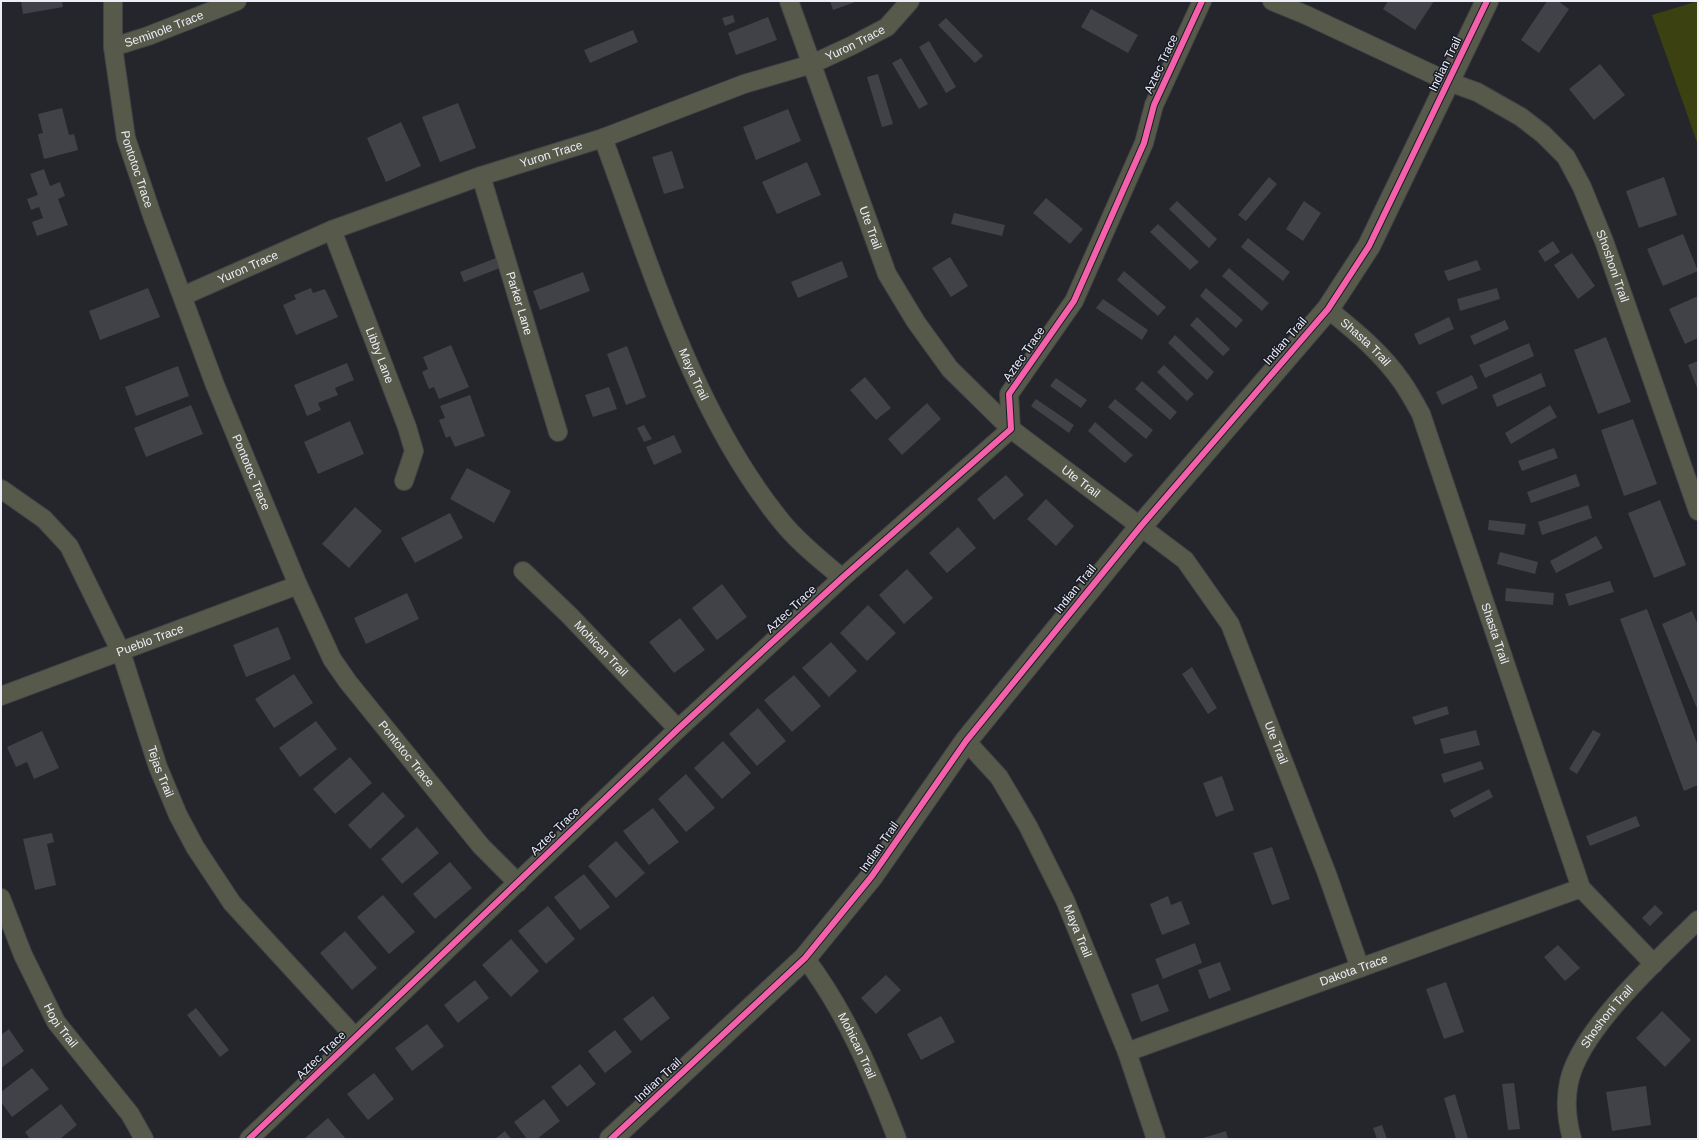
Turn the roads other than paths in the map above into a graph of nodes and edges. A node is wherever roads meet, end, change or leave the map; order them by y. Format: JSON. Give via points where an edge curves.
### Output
{"nodes":[{"id":1,"x":113,"y":1,"type":"edge"},
{"id":2,"x":237,"y":1,"type":"edge"},
{"id":3,"x":789,"y":1,"type":"edge"},
{"id":4,"x":910,"y":1,"type":"edge"},
{"id":5,"x":1202,"y":1,"type":"edge"},
{"id":6,"x":1272,"y":1,"type":"edge"},
{"id":7,"x":1487,"y":1,"type":"edge"},
{"id":8,"x":113,"y":47,"type":"junction"},
{"id":9,"x":812,"y":64,"type":"junction"},
{"id":10,"x":1449,"y":82,"type":"junction"},
{"id":11,"x":603,"y":138,"type":"junction"},
{"id":12,"x":481,"y":176,"type":"junction"},
{"id":13,"x":332,"y":230,"type":"junction"},
{"id":14,"x":183,"y":296,"type":"junction"},
{"id":15,"x":1328,"y":309,"type":"junction"},
{"id":16,"x":1011,"y":429,"type":"junction"},
{"id":17,"x":558,"y":432,"type":"dead end"},
{"id":18,"x":404,"y":481,"type":"dead end"},
{"id":19,"x":1,"y":490,"type":"edge"},
{"id":20,"x":1698,"y":511,"type":"edge"},
{"id":21,"x":1141,"y":526,"type":"junction"},
{"id":22,"x":523,"y":571,"type":"dead end"},
{"id":23,"x":842,"y":578,"type":"junction"},
{"id":24,"x":298,"y":585,"type":"junction"},
{"id":25,"x":121,"y":652,"type":"junction"},
{"id":26,"x":1,"y":696,"type":"edge"},
{"id":27,"x":678,"y":728,"type":"junction"},
{"id":28,"x":966,"y":741,"type":"junction"},
{"id":29,"x":518,"y":883,"type":"junction"},
{"id":30,"x":1581,"y":888,"type":"junction"},
{"id":31,"x":1,"y":898,"type":"edge"},
{"id":32,"x":1698,"y":920,"type":"edge"},
{"id":33,"x":805,"y":958,"type":"junction"},
{"id":34,"x":1654,"y":964,"type":"junction"},
{"id":35,"x":1360,"y":968,"type":"junction"},
{"id":36,"x":355,"y":1037,"type":"junction"},
{"id":37,"x":1127,"y":1052,"type":"junction"},
{"id":38,"x":144,"y":1139,"type":"edge"},
{"id":39,"x":248,"y":1139,"type":"edge"},
{"id":40,"x":611,"y":1139,"type":"edge"},
{"id":41,"x":897,"y":1139,"type":"edge"},
{"id":42,"x":1156,"y":1139,"type":"edge"},
{"id":43,"x":1572,"y":1139,"type":"edge"}],
"edges":[{"from":1,"to":8,"type":"street","name":"Pontotoc Trace"},
{"from":2,"to":8,"type":"street","name":"Seminole Trace"},
{"from":3,"to":9,"type":"street","name":"Ute Trail"},
{"from":4,"to":9,"type":"street","name":"Yuron Trace","via":[[887,27]]},
{"from":5,"to":16,"type":"street","name":"Aztec Trace","via":[[1154,105],[1144,143],[1074,301],[1009,394]]},
{"from":6,"to":10,"type":"street"},
{"from":7,"to":10,"type":"street","name":"Indian Trail"},
{"from":8,"to":14,"type":"street","name":"Pontotoc Trace","via":[[126,138]]},
{"from":9,"to":11,"type":"street","name":"Yuron Trace","via":[[744,84]]},
{"from":9,"to":16,"type":"street","name":"Ute Trail","via":[[887,274],[916,322],[950,369]]},
{"from":10,"to":15,"type":"street","name":"Indian Trail","via":[[1406,165],[1369,246]]},
{"from":10,"to":20,"type":"street","name":"Shoshoni Trail","via":[[1477,92],[1521,117],[1543,134],[1566,158],[1582,187],[1604,241]]},
{"from":11,"to":12,"type":"street","name":"Yuron Trace"},
{"from":11,"to":23,"type":"street","name":"Maya Trail","via":[[677,336],[702,394],[757,489],[783,523]]},
{"from":12,"to":13,"type":"street","name":"Yuron Trace"},
{"from":12,"to":17,"type":"street","name":"Parker Lane"},
{"from":13,"to":14,"type":"street","name":"Yuron Trace"},
{"from":13,"to":18,"type":"street","name":"Libby Lane","via":[[407,426],[414,451]]},
{"from":14,"to":24,"type":"street","name":"Pontotoc Trace","via":[[215,385]]},
{"from":15,"to":21,"type":"street","name":"Indian Trail"},
{"from":15,"to":30,"type":"street","name":"Shasta Trail","via":[[1384,359],[1403,383],[1421,414]]},
{"from":16,"to":21,"type":"street","name":"Ute Trail"},
{"from":16,"to":23,"type":"street","name":"Aztec Trace"},
{"from":19,"to":25,"type":"street","name":"Tejas Trail","via":[[44,519],[69,546]]},
{"from":21,"to":28,"type":"street","name":"Indian Trail"},
{"from":21,"to":35,"type":"street","name":"Ute Trail","via":[[1185,560],[1230,624],[1327,874]]},
{"from":22,"to":27,"type":"street","name":"Mohican Trail"},
{"from":23,"to":27,"type":"street","name":"Aztec Trace"},
{"from":24,"to":25,"type":"street","name":"Pueblo Trace"},
{"from":24,"to":29,"type":"street","name":"Pontotoc Trace","via":[[332,659],[348,682],[482,846]]},
{"from":25,"to":26,"type":"street","name":"Pueblo Trace"},
{"from":25,"to":36,"type":"street","name":"Tejas Trail","via":[[158,767],[194,847],[232,903]]},
{"from":27,"to":29,"type":"street","name":"Aztec Trace"},
{"from":28,"to":33,"type":"street","name":"Indian Trail","via":[[872,876]]},
{"from":28,"to":37,"type":"street","name":"Maya Trail","via":[[999,777],[1028,826],[1065,900]]},
{"from":29,"to":36,"type":"street","name":"Aztec Trace"},
{"from":30,"to":34,"type":"street","name":"Shasta Trail"},
{"from":30,"to":35,"type":"street","name":"Dakota Trace"},
{"from":31,"to":38,"type":"street","name":"Hopi Trail","via":[[23,955],[56,1022],[130,1114]]},
{"from":32,"to":34,"type":"street","name":"Shoshoni Trail"},
{"from":33,"to":40,"type":"street","name":"Indian Trail"},
{"from":33,"to":41,"type":"street","name":"Mohican Trail","via":[[823,982],[857,1044]]},
{"from":34,"to":43,"type":"street","name":"Shoshoni Trail","via":[[1614,1006],[1577,1057],[1569,1082],[1567,1101]]},
{"from":35,"to":37,"type":"street","name":"Dakota Trace"},
{"from":36,"to":39,"type":"street","name":"Aztec Trace"},
{"from":37,"to":42,"type":"street","name":"Maya Trail"}]}
